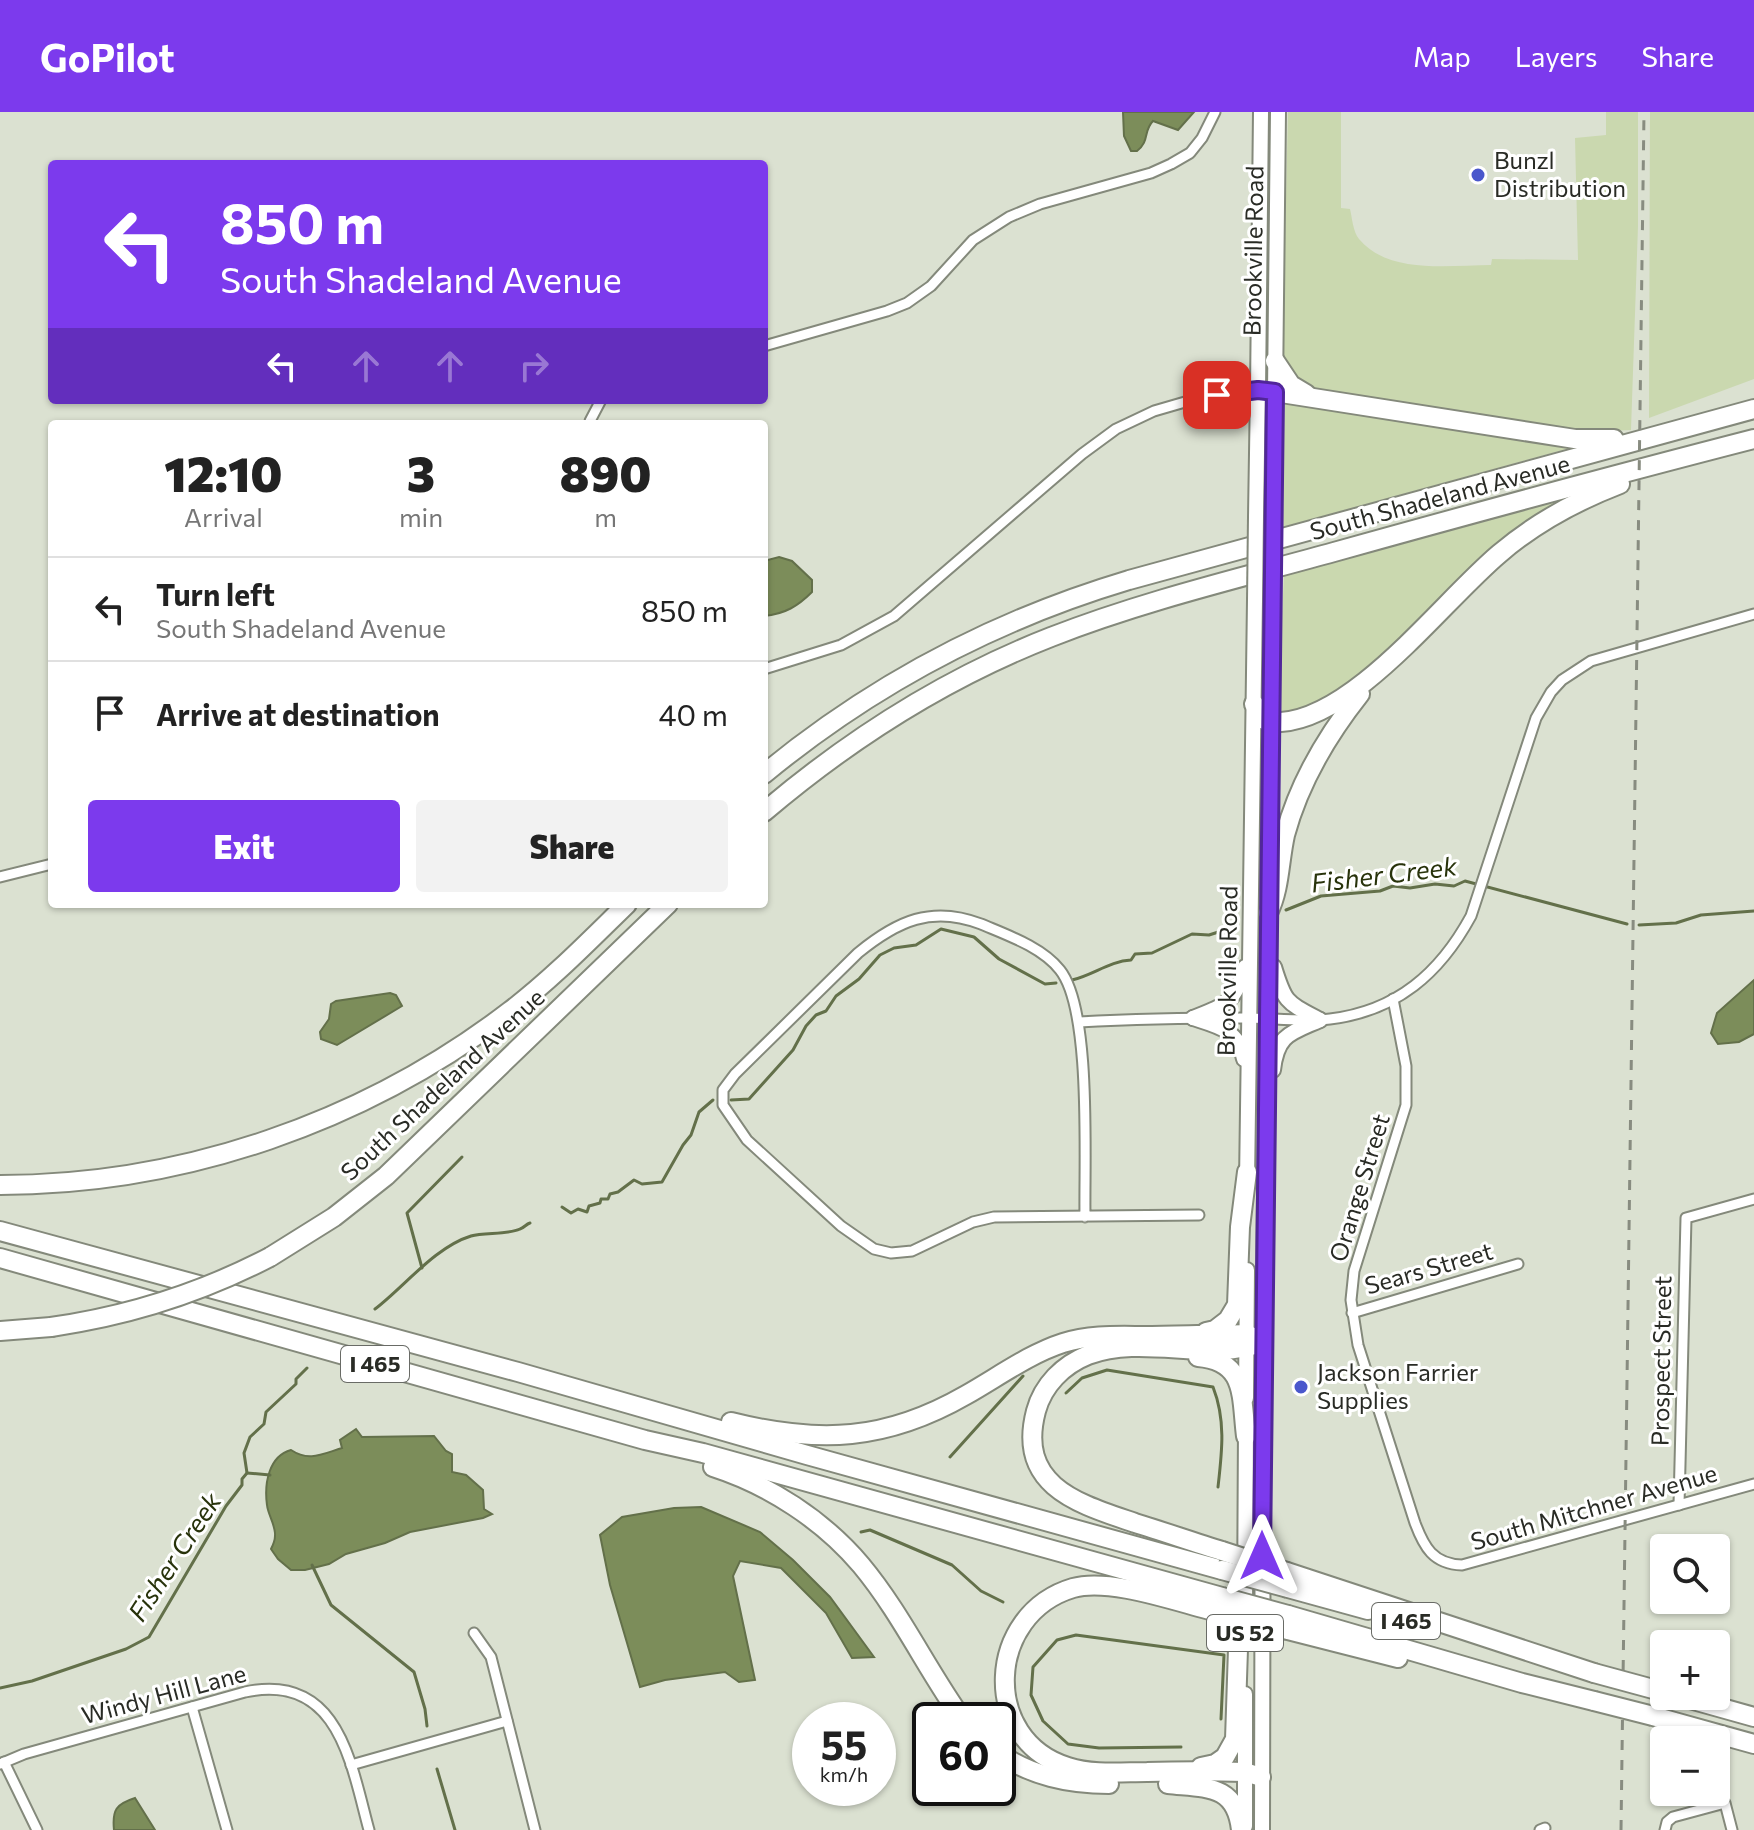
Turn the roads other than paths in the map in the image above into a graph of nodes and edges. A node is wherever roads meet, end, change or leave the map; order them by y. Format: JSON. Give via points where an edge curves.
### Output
{"nodes":[{"id":1,"x":1215,"y":112,"type":"edge"},
{"id":2,"x":1261,"y":112,"type":"edge"},
{"id":3,"x":1278,"y":112,"type":"edge"},
{"id":4,"x":768,"y":345,"type":"edge"},
{"id":5,"x":1275,"y":361,"type":"junction"},
{"id":6,"x":1266,"y":391,"type":"junction"},
{"id":7,"x":1313,"y":397,"type":"junction"},
{"id":8,"x":1754,"y":409,"type":"edge"},
{"id":9,"x":1688,"y":427,"type":"junction"},
{"id":10,"x":1754,"y":439,"type":"edge"},
{"id":11,"x":1705,"y":451,"type":"junction"},
{"id":12,"x":1754,"y":614,"type":"edge"},
{"id":13,"x":1384,"y":663,"type":"junction"},
{"id":14,"x":768,"y":668,"type":"edge"},
{"id":15,"x":1254,"y":704,"type":"junction"},
{"id":16,"x":1271,"y":722,"type":"junction"},
{"id":17,"x":768,"y":771,"type":"edge"},
{"id":18,"x":768,"y":809,"type":"edge"},
{"id":19,"x":48,"y":865,"type":"edge"},
{"id":20,"x":0,"y":877,"type":"edge"},
{"id":21,"x":623,"y":908,"type":"edge"},
{"id":22,"x":664,"y":908,"type":"edge"},
{"id":23,"x":1268,"y":913,"type":"junction"},
{"id":24,"x":1250,"y":948,"type":"junction"},
{"id":25,"x":1268,"y":952,"type":"junction"},
{"id":26,"x":1393,"y":999,"type":"junction"},
{"id":27,"x":1193,"y":1018,"type":"junction"},
{"id":28,"x":1250,"y":1018,"type":"junction"},
{"id":29,"x":1267,"y":1018,"type":"junction"},
{"id":30,"x":1320,"y":1020,"type":"junction"},
{"id":31,"x":1079,"y":1022,"type":"junction"},
{"id":32,"x":1249,"y":1083,"type":"junction"},
{"id":33,"x":1265,"y":1104,"type":"junction"},
{"id":34,"x":1247,"y":1172,"type":"junction"},
{"id":35,"x":0,"y":1185,"type":"edge"},
{"id":36,"x":1754,"y":1199,"type":"edge"},
{"id":37,"x":1199,"y":1215,"type":"dead end"},
{"id":38,"x":1085,"y":1217,"type":"junction"},
{"id":39,"x":0,"y":1231,"type":"edge"},
{"id":40,"x":0,"y":1258,"type":"edge"},
{"id":41,"x":1518,"y":1264,"type":"dead end"},
{"id":42,"x":0,"y":1270,"type":"edge"},
{"id":43,"x":105,"y":1289,"type":"junction"},
{"id":44,"x":1352,"y":1313,"type":"junction"},
{"id":45,"x":0,"y":1331,"type":"edge"},
{"id":46,"x":1197,"y":1335,"type":"junction"},
{"id":47,"x":1252,"y":1342,"type":"junction"},
{"id":48,"x":1112,"y":1350,"type":"junction"},
{"id":49,"x":603,"y":1396,"type":"junction"},
{"id":50,"x":1246,"y":1436,"type":"junction"},
{"id":51,"x":645,"y":1440,"type":"junction"},
{"id":52,"x":1754,"y":1484,"type":"edge"},
{"id":53,"x":1679,"y":1505,"type":"junction"},
{"id":54,"x":1222,"y":1561,"type":"junction"},
{"id":55,"x":1444,"y":1563,"type":"joint"},
{"id":56,"x":1222,"y":1605,"type":"junction"},
{"id":57,"x":1245,"y":1614,"type":"junction"},
{"id":58,"x":474,"y":1633,"type":"dead end"},
{"id":59,"x":1650,"y":1689,"type":"edge"},
{"id":60,"x":951,"y":1702,"type":"edge"},
{"id":61,"x":192,"y":1707,"type":"junction"},
{"id":62,"x":1729,"y":1710,"type":"edge"},
{"id":63,"x":1754,"y":1717,"type":"edge"},
{"id":64,"x":507,"y":1721,"type":"junction"},
{"id":65,"x":1754,"y":1744,"type":"edge"},
{"id":66,"x":2,"y":1763,"type":"edge"},
{"id":67,"x":1016,"y":1763,"type":"edge"},
{"id":68,"x":351,"y":1765,"type":"junction"},
{"id":69,"x":1251,"y":1777,"type":"junction"},
{"id":70,"x":1174,"y":1778,"type":"junction"},
{"id":71,"x":37,"y":1830,"type":"edge"},
{"id":72,"x":227,"y":1830,"type":"edge"},
{"id":73,"x":369,"y":1830,"type":"edge"},
{"id":74,"x":535,"y":1830,"type":"edge"},
{"id":75,"x":1243,"y":1830,"type":"edge"},
{"id":76,"x":1262,"y":1830,"type":"edge"},
{"id":77,"x":1665,"y":1830,"type":"edge"},
{"id":78,"x":1732,"y":1830,"type":"edge"}],
"edges":[{"from":1,"to":4,"type":"street","via":[[1190,153],[1151,173],[1009,217],[973,240],[931,286],[907,303]]},
{"from":2,"to":6,"type":"main road","name":"Brookville Road"},
{"from":3,"to":5,"type":"main road","name":"Brookville Road"},
{"from":5,"to":6,"type":"main road","name":"Brookville Road"},
{"from":5,"to":7,"type":"highway","via":[[1291,385]]},
{"from":6,"to":7,"type":"highway"},
{"from":6,"to":14,"type":"street","via":[[1175,404],[1116,429],[894,616],[841,645]]},
{"from":6,"to":15,"type":"main road","name":"Brookville Road","bridge":true,"via":[[1256,517]]},
{"from":6,"to":16,"type":"main road","name":"Brookville Road","bridge":true,"via":[[1273,513]]},
{"from":7,"to":9,"type":"highway","via":[[1575,439],[1616,439]]},
{"from":8,"to":9,"type":"highway","name":"South Shadeland Avenue"},
{"from":9,"to":17,"type":"highway","name":"South Shadeland Avenue","via":[[1055,604],[912,671]]},
{"from":10,"to":11,"type":"highway","name":"South Shadeland Avenue"},
{"from":11,"to":13,"type":"highway","via":[[1596,493],[1541,522],[1499,554]]},
{"from":11,"to":18,"type":"highway","name":"South Shadeland Avenue","via":[[1133,608],[1052,636],[904,710],[824,763]]},
{"from":12,"to":26,"type":"street","via":[[1606,655],[1562,680],[1536,718],[1487,872],[1457,943],[1438,967]]},
{"from":13,"to":16,"type":"highway","via":[[1325,710],[1295,721]]},
{"from":13,"to":23,"type":"highway","via":[[1332,732],[1305,779]]},
{"from":15,"to":16,"type":"highway","via":[[1262,719]]},
{"from":15,"to":24,"type":"main road","name":"Brookville Road"},
{"from":16,"to":23,"type":"main road","name":"Brookville Road"},
{"from":19,"to":20,"type":"street"},
{"from":21,"to":35,"type":"highway","name":"South Shadeland Avenue","via":[[548,980],[479,1034],[346,1110],[274,1139],[179,1165],[88,1180]]},
{"from":22,"to":45,"type":"highway","name":"South Shadeland Avenue","bridge":true,"via":[[347,1208],[270,1257],[212,1285],[116,1315]]},
{"from":23,"to":25,"type":"main road","name":"Brookville Road"},
{"from":24,"to":27,"type":"main road","via":[[1230,1001]]},
{"from":24,"to":28,"type":"main road","name":"Brookville Road"},
{"from":25,"to":29,"type":"main road","name":"Brookville Road"},
{"from":25,"to":30,"type":"main road","via":[[1283,996]]},
{"from":26,"to":30,"type":"street"},
{"from":26,"to":44,"type":"street","name":"Orange Street","via":[[1406,1066],[1406,1105],[1354,1271]]},
{"from":27,"to":28,"type":"street"},
{"from":27,"to":31,"type":"street"},
{"from":27,"to":32,"type":"main road","via":[[1236,1036]]},
{"from":28,"to":29,"type":"street"},
{"from":28,"to":32,"type":"main road","name":"Brookville Road"},
{"from":29,"to":30,"type":"street"},
{"from":29,"to":33,"type":"main road","name":"Brookville Road"},
{"from":30,"to":33,"type":"main road","via":[[1283,1039]]},
{"from":31,"to":38,"type":"street"},
{"from":31,"to":38,"type":"street","via":[[1063,975],[1043,955],[965,918],[921,918],[858,953],[730,1079],[722,1097],[726,1113],[747,1140],[871,1248],[916,1250],[984,1218]]},
{"from":32,"to":34,"type":"main road","name":"Brookville Road"},
{"from":33,"to":47,"type":"main road","name":"Brookville Road"},
{"from":34,"to":46,"type":"highway","via":[[1237,1305],[1222,1326]]},
{"from":34,"to":47,"type":"main road","name":"Brookville Road"},
{"from":36,"to":53,"type":"street","name":"Prospect Street","via":[[1686,1218]]},
{"from":37,"to":38,"type":"street"},
{"from":39,"to":49,"type":"highway","number":"I 465"},
{"from":40,"to":43,"type":"highway","number":"I 465"},
{"from":41,"to":44,"type":"street","name":"Sears Street"},
{"from":42,"to":43,"type":"highway"},
{"from":43,"to":51,"type":"highway","number":"I 465"},
{"from":44,"to":55,"type":"street","name":"Orange Street","via":[[1415,1523],[1426,1547]]},
{"from":46,"to":47,"type":"highway"},
{"from":46,"to":49,"type":"highway","via":[[1105,1336],[1066,1343],[914,1420],[844,1436],[781,1433]]},
{"from":47,"to":48,"type":"highway"},
{"from":47,"to":50,"type":"main road","name":"Brookville Road"},
{"from":47,"to":69,"type":"main road","name":"Brookville Road"},
{"from":48,"to":50,"type":"highway","number":"US 52","via":[[1223,1362],[1239,1380]]},
{"from":48,"to":54,"type":"highway","number":"US 52","via":[[1073,1363],[1056,1375],[1041,1398],[1033,1439],[1043,1471],[1076,1502]]},
{"from":49,"to":54,"type":"highway","number":"I 465","via":[[807,1455]]},
{"from":50,"to":57,"type":"main road","name":"Brookville Road","number":"US 52"},
{"from":51,"to":56,"type":"highway","number":"I 465"},
{"from":51,"to":60,"type":"highway","via":[[754,1483],[820,1525],[862,1567]]},
{"from":52,"to":53,"type":"street","name":"South Mitchner Avenue"},
{"from":53,"to":55,"type":"street","name":"South Mitchner Avenue","via":[[1478,1562]]},
{"from":54,"to":59,"type":"highway","number":"I 465","bridge":true},
{"from":56,"to":65,"type":"highway","number":"I 465","bridge":true},
{"from":56,"to":70,"type":"highway","number":"US 52","via":[[1107,1586],[1072,1588],[1030,1615],[1005,1660],[1011,1716],[1040,1752],[1081,1770]]},
{"from":57,"to":69,"type":"main road","name":"Brookville Road","number":"US 52"},
{"from":57,"to":70,"type":"highway","via":[[1233,1745],[1215,1764]]},
{"from":58,"to":64,"type":"street","via":[[491,1657]]},
{"from":61,"to":66,"type":"street","name":"Windy Hill Lane"},
{"from":61,"to":68,"type":"street","name":"Windy Hill Lane","via":[[257,1690],[298,1696],[331,1719]]},
{"from":61,"to":72,"type":"street"},
{"from":62,"to":63,"type":"highway"},
{"from":64,"to":68,"type":"street"},
{"from":64,"to":74,"type":"street"},
{"from":66,"to":71,"type":"street"},
{"from":67,"to":70,"type":"highway","via":[[1062,1780],[1096,1784]]},
{"from":68,"to":73,"type":"street","name":"Windy Hill Lane"},
{"from":69,"to":70,"type":"highway","number":"US 52"},
{"from":69,"to":75,"type":"main road","name":"Brookville Road","number":"US 52"},
{"from":69,"to":76,"type":"main road","name":"Brookville Road","number":"US 52"},
{"from":70,"to":75,"type":"highway","via":[[1226,1796],[1237,1809]]},
{"from":77,"to":78,"type":"street","via":[[1673,1817],[1725,1803]]}]}
